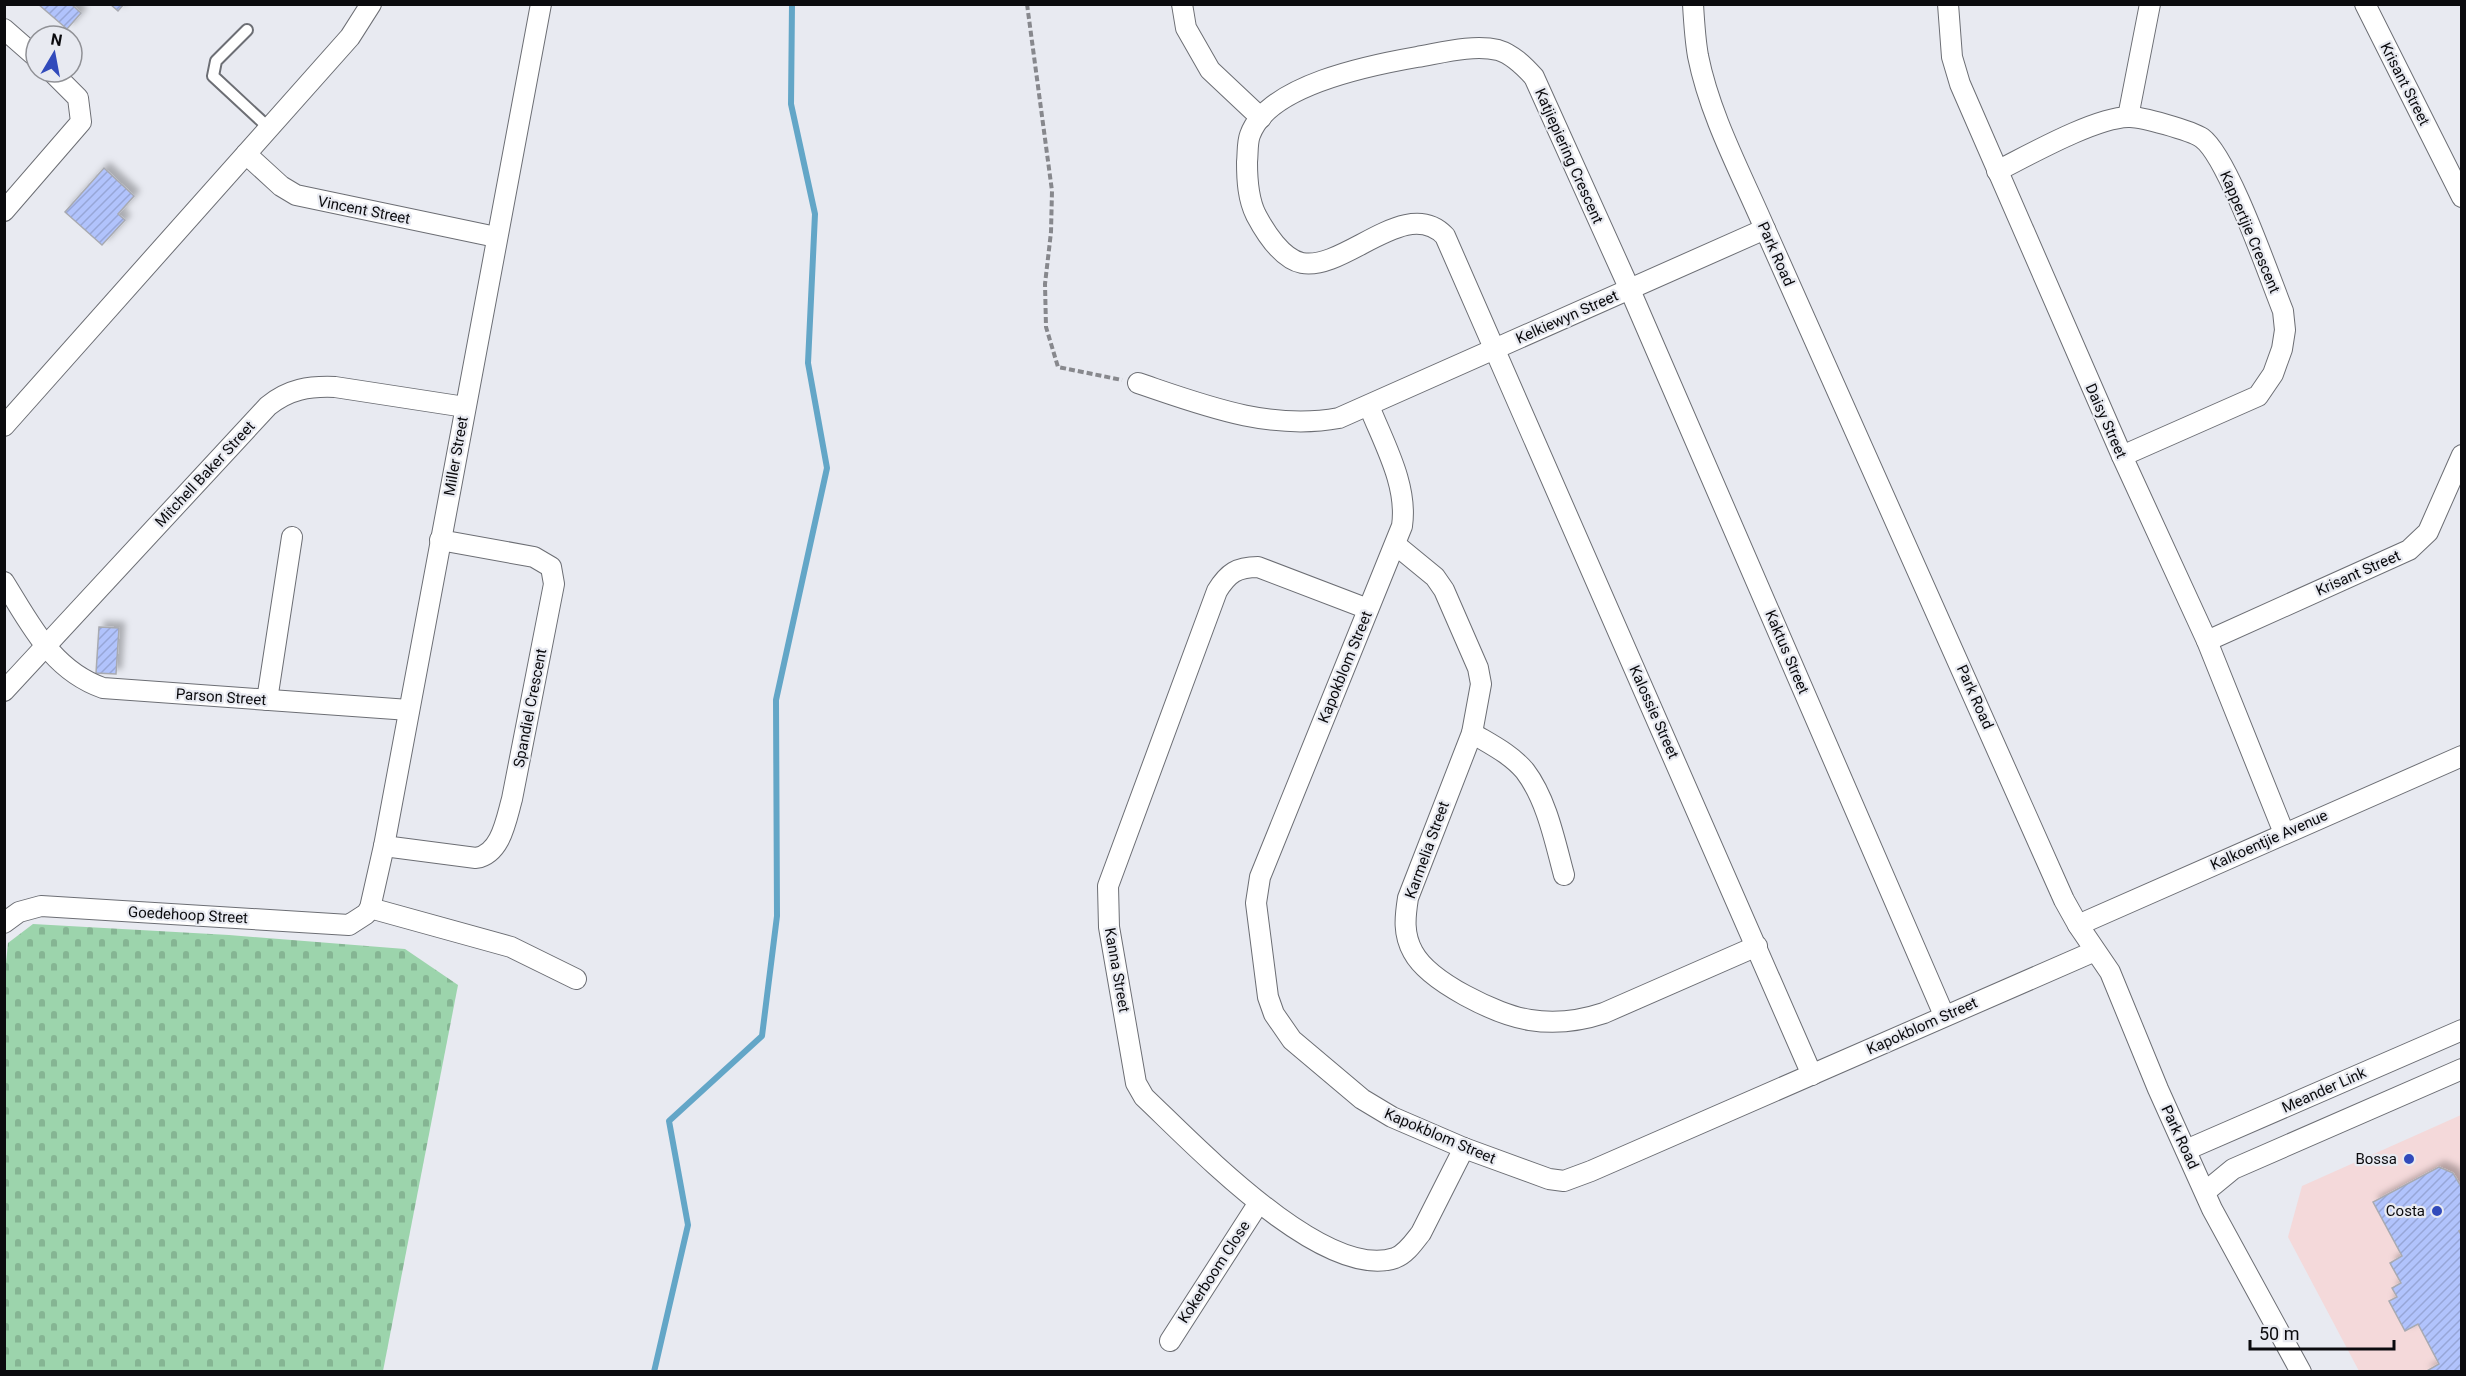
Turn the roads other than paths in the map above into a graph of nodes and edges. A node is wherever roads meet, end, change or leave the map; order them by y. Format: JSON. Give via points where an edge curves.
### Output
{"nodes":[{"id":1,"x":371,"y":4,"type":"edge"},
{"id":2,"x":542,"y":4,"type":"edge"},
{"id":3,"x":1182,"y":4,"type":"edge"},
{"id":4,"x":1693,"y":4,"type":"edge"},
{"id":5,"x":1948,"y":4,"type":"edge"},
{"id":6,"x":2150,"y":4,"type":"edge"},
{"id":7,"x":2365,"y":4,"type":"edge"},
{"id":8,"x":4,"y":29,"type":"edge"},
{"id":9,"x":247,"y":30,"type":"dead end"},
{"id":10,"x":24,"y":46,"type":"edge"},
{"id":11,"x":64,"y":84,"type":"edge"},
{"id":12,"x":2128,"y":117,"type":"junction"},
{"id":13,"x":1261,"y":118,"type":"junction"},
{"id":14,"x":269,"y":128,"type":"junction"},
{"id":15,"x":246,"y":154,"type":"junction"},
{"id":16,"x":1997,"y":171,"type":"junction"},
{"id":17,"x":2462,"y":196,"type":"edge"},
{"id":18,"x":4,"y":211,"type":"edge"},
{"id":19,"x":1765,"y":230,"type":"junction"},
{"id":20,"x":496,"y":237,"type":"junction"},
{"id":21,"x":1629,"y":290,"type":"junction"},
{"id":22,"x":1495,"y":349,"type":"junction"},
{"id":23,"x":1138,"y":383,"type":"road end"},
{"id":24,"x":1369,"y":406,"type":"junction"},
{"id":25,"x":465,"y":407,"type":"junction"},
{"id":26,"x":4,"y":426,"type":"edge"},
{"id":27,"x":2462,"y":455,"type":"edge"},
{"id":28,"x":2122,"y":456,"type":"junction"},
{"id":29,"x":292,"y":537,"type":"dead end"},
{"id":30,"x":441,"y":540,"type":"junction"},
{"id":31,"x":1396,"y":545,"type":"junction"},
{"id":32,"x":4,"y":582,"type":"edge"},
{"id":33,"x":1368,"y":609,"type":"junction"},
{"id":34,"x":2207,"y":641,"type":"junction"},
{"id":35,"x":45,"y":648,"type":"junction"},
{"id":36,"x":4,"y":691,"type":"edge"},
{"id":37,"x":267,"y":700,"type":"junction"},
{"id":38,"x":409,"y":710,"type":"junction"},
{"id":39,"x":1472,"y":733,"type":"junction"},
{"id":40,"x":2462,"y":756,"type":"edge"},
{"id":41,"x":2284,"y":833,"type":"junction"},
{"id":42,"x":384,"y":846,"type":"junction"},
{"id":43,"x":1564,"y":875,"type":"dead end"},
{"id":44,"x":370,"y":908,"type":"junction"},
{"id":45,"x":4,"y":923,"type":"edge"},
{"id":46,"x":2078,"y":925,"type":"junction"},
{"id":47,"x":1756,"y":946,"type":"junction"},
{"id":48,"x":2095,"y":951,"type":"junction"},
{"id":49,"x":576,"y":980,"type":"dead end"},
{"id":50,"x":1944,"y":1015,"type":"junction"},
{"id":51,"x":2462,"y":1030,"type":"edge"},
{"id":52,"x":2460,"y":1071,"type":"edge"},
{"id":53,"x":1812,"y":1075,"type":"junction"},
{"id":54,"x":1464,"y":1148,"type":"junction"},
{"id":55,"x":2186,"y":1150,"type":"junction"},
{"id":56,"x":2205,"y":1192,"type":"junction"},
{"id":57,"x":1258,"y":1204,"type":"junction"},
{"id":58,"x":1170,"y":1341,"type":"dead end"},
{"id":59,"x":2301,"y":1371,"type":"edge"}],
"edges":[{"from":1,"to":14,"type":"street","via":[[350,37]]},
{"from":2,"to":20,"type":"street","name":"Miller Street"},
{"from":3,"to":13,"type":"street","via":[[1186,28],[1210,70]]},
{"from":4,"to":19,"type":"street","name":"Park Road","via":[[1702,72]]},
{"from":5,"to":16,"type":"street","name":"Daisy Street","via":[[1957,75]]},
{"from":6,"to":12,"type":"street"},
{"from":7,"to":17,"type":"street","name":"Krisant Street"},
{"from":8,"to":10,"type":"street"},
{"from":9,"to":14,"type":"lane","via":[[216,62],[213,76]]},
{"from":11,"to":18,"type":"street","via":[[78,98],[81,122]]},
{"from":12,"to":16,"type":"street","name":"Kappertjie Crescent","via":[[2097,124]]},
{"from":12,"to":28,"type":"street","name":"Kappertjie Crescent","via":[[2189,132],[2203,139],[2216,153],[2283,311],[2285,330],[2273,374],[2258,396]]},
{"from":13,"to":21,"type":"street","name":"Katjiepiering Crescent","via":[[1283,99],[1369,65],[1467,49],[1507,54],[1533,77]]},
{"from":13,"to":22,"type":"street","name":"Katjiepiering Crescent","via":[[1251,135],[1247,183],[1255,213],[1272,240],[1292,258],[1315,263],[1405,226],[1436,229],[1445,236]]},
{"from":14,"to":15,"type":"street"},
{"from":15,"to":20,"type":"street","name":"Vincent Street","via":[[296,195]]},
{"from":15,"to":26,"type":"street"},
{"from":16,"to":28,"type":"street","name":"Daisy Street"},
{"from":19,"to":21,"type":"street","name":"Kelkiewyn Street"},
{"from":19,"to":46,"type":"street","name":"Park Road"},
{"from":20,"to":25,"type":"street","name":"Miller Street"},
{"from":21,"to":22,"type":"street","name":"Kelkiewyn Street"},
{"from":21,"to":50,"type":"street","name":"Kaktus Street"},
{"from":22,"to":24,"type":"street","name":"Kelkiewyn Street"},
{"from":22,"to":47,"type":"street","name":"Kalossie Street"},
{"from":23,"to":24,"type":"street","name":"Kelkiewyn Street","via":[[1227,412],[1293,422],[1339,418]]},
{"from":24,"to":31,"type":"street","name":"Kapokblom Street","via":[[1402,488],[1405,509]]},
{"from":25,"to":30,"type":"street","name":"Miller Street"},
{"from":25,"to":35,"type":"street","name":"Mitchell Baker Street","via":[[335,387],[297,389],[281,396]]},
{"from":27,"to":34,"type":"street","name":"Krisant Street","via":[[2428,532],[2409,550]]},
{"from":28,"to":34,"type":"street","name":"Daisy Street"},
{"from":29,"to":37,"type":"street"},
{"from":30,"to":38,"type":"street","name":"Miller Street"},
{"from":30,"to":42,"type":"street","name":"Spandiel Crescent","via":[[534,557],[551,567],[554,584],[512,799],[498,842],[488,853],[476,858]]},
{"from":31,"to":33,"type":"street","name":"Kapokblom Street"},
{"from":31,"to":39,"type":"street","name":"Karmelia Street","via":[[1435,577],[1444,590],[1478,668],[1481,684]]},
{"from":32,"to":35,"type":"street","name":"Parson Street"},
{"from":33,"to":54,"type":"street","name":"Kapokblom Street","via":[[1260,877],[1256,903],[1268,997],[1292,1040],[1362,1099],[1392,1118]]},
{"from":33,"to":57,"type":"street","name":"Kanna Street","via":[[1258,567],[1244,567],[1225,578],[1108,886],[1109,927],[1136,1083],[1144,1097]]},
{"from":34,"to":41,"type":"street","name":"Daisy Street"},
{"from":35,"to":36,"type":"street","name":"Mitchell Baker Street"},
{"from":35,"to":37,"type":"street","name":"Parson Street","via":[[81,679],[103,688]]},
{"from":37,"to":38,"type":"street","name":"Parson Street"},
{"from":38,"to":42,"type":"street","name":"Miller Street"},
{"from":39,"to":43,"type":"street","via":[[1505,753],[1524,771],[1539,796]]},
{"from":39,"to":47,"type":"street","name":"Karmelia Street","via":[[1408,898],[1404,919],[1413,953],[1440,981],[1504,1013],[1529,1020],[1564,1022],[1604,1013]]},
{"from":40,"to":41,"type":"street","name":"Kalkoentjie Avenue"},
{"from":41,"to":46,"type":"street","name":"Kalkoentjie Avenue"},
{"from":42,"to":44,"type":"street","name":"Miller Street"},
{"from":44,"to":45,"type":"street","name":"Goedehoop Street","via":[[349,925],[41,906],[19,912]]},
{"from":44,"to":49,"type":"street","via":[[511,947]]},
{"from":46,"to":48,"type":"street","name":"Park Road"},
{"from":47,"to":53,"type":"street","name":"Kalossie Street"},
{"from":48,"to":50,"type":"street","name":"Kapokblom Street"},
{"from":48,"to":55,"type":"street","name":"Park Road","via":[[2110,972]]},
{"from":50,"to":53,"type":"street","name":"Kapokblom Street"},
{"from":51,"to":55,"type":"street","name":"Meander Link"},
{"from":52,"to":56,"type":"street","via":[[2233,1169]]},
{"from":53,"to":54,"type":"street","name":"Kapokblom Street","via":[[1564,1181]]},
{"from":54,"to":57,"type":"street","name":"Kanna Street","via":[[1421,1233],[1395,1258],[1371,1259],[1336,1252]]},
{"from":55,"to":56,"type":"street","name":"Park Road"},
{"from":56,"to":59,"type":"street","name":"Park Road"},
{"from":57,"to":58,"type":"street","name":"Kokerboom Close"}]}
